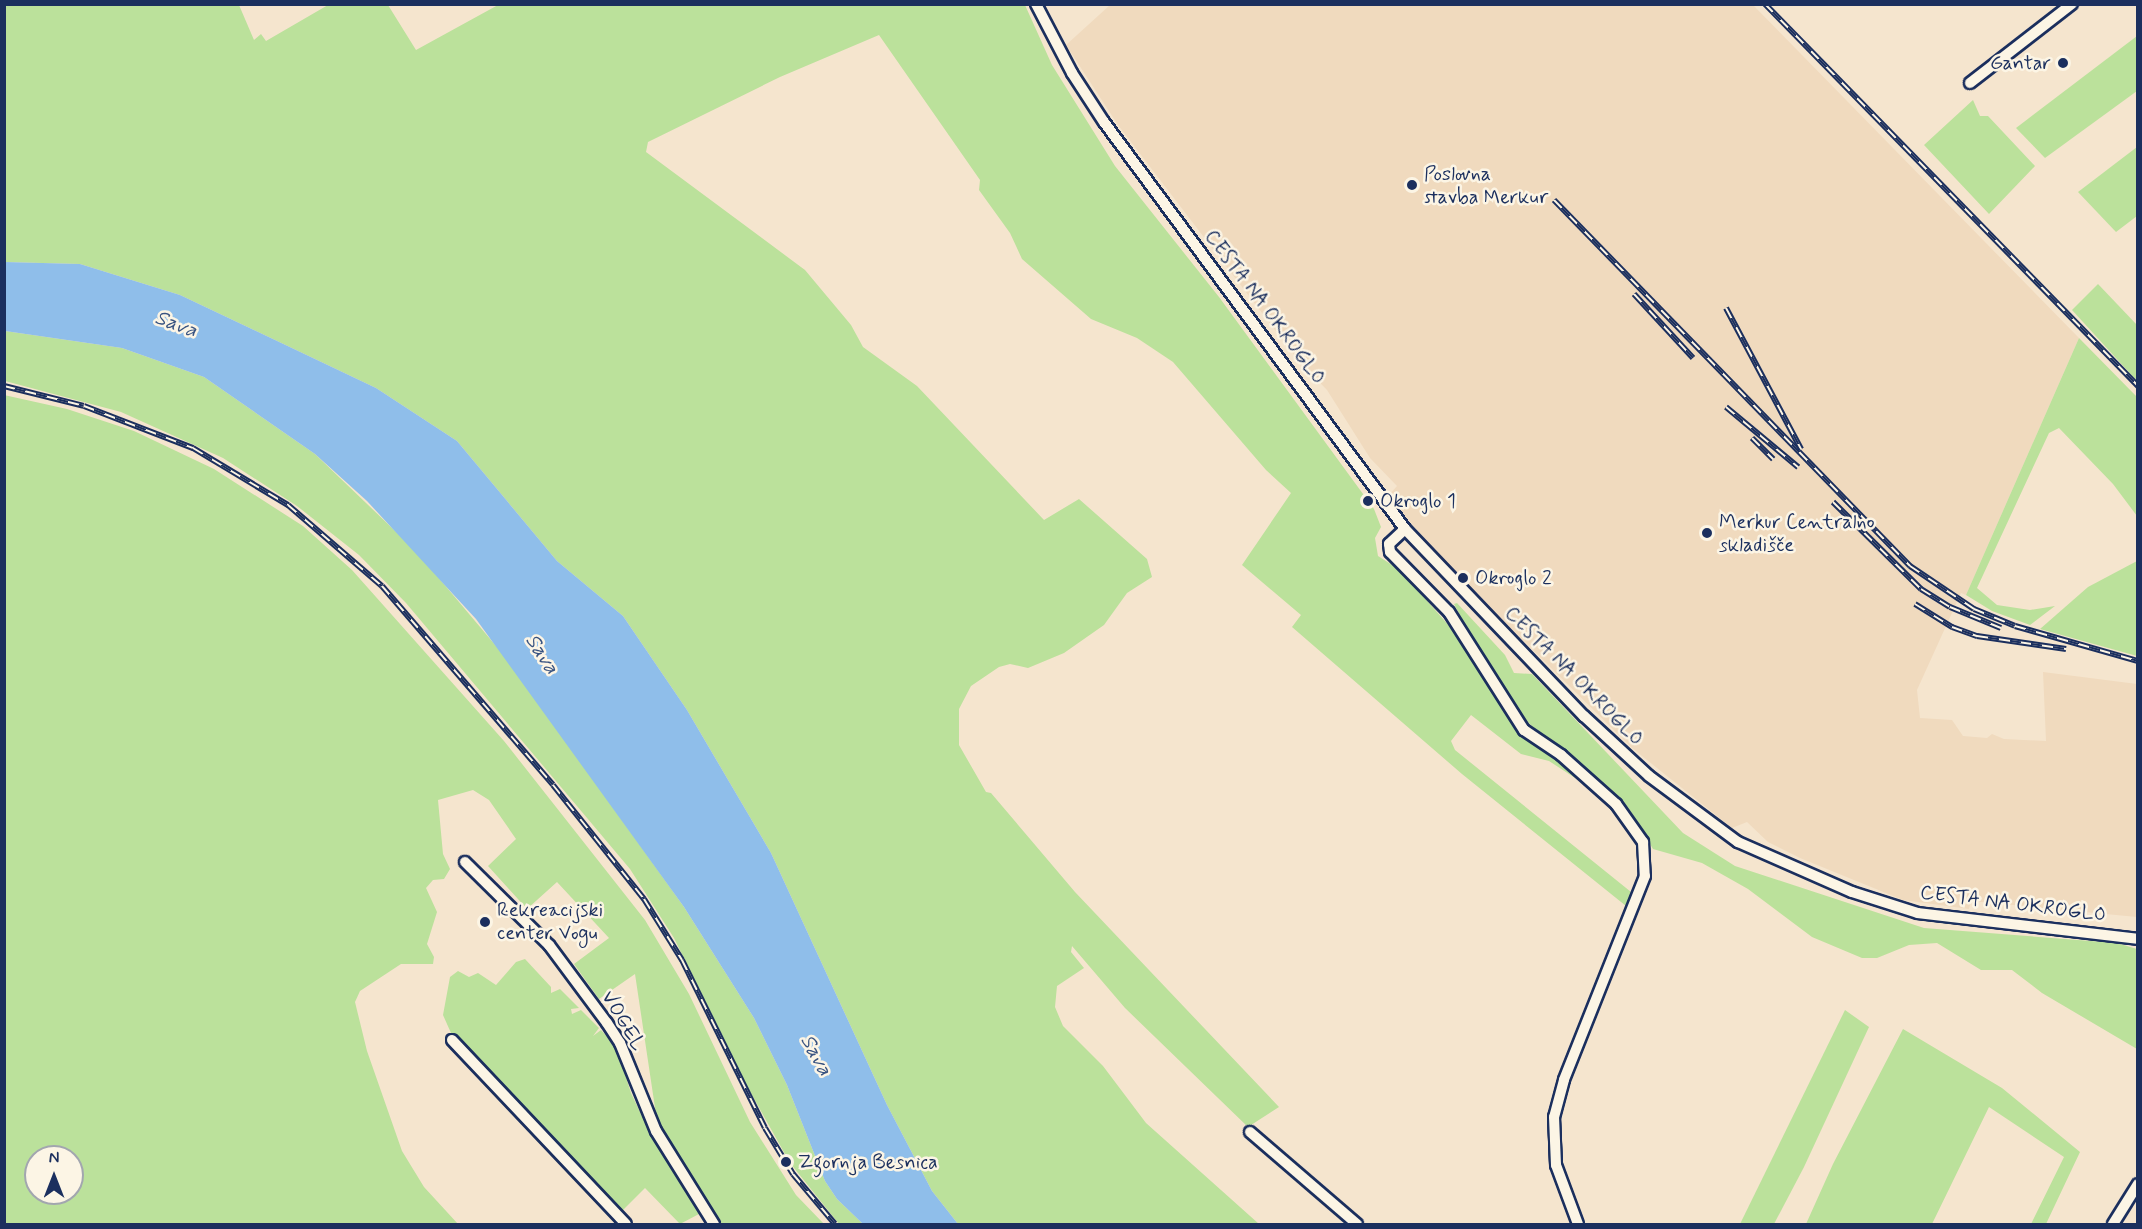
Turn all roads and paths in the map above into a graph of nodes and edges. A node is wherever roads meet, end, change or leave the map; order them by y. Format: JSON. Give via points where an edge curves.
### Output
{"nodes":[{"id":1,"x":1036,"y":4,"type":"edge"},
{"id":2,"x":2072,"y":4,"type":"edge"},
{"id":3,"x":1970,"y":83,"type":"dead end"},
{"id":4,"x":1404,"y":529,"type":"junction"},
{"id":5,"x":465,"y":862,"type":"dead end"},
{"id":6,"x":2138,"y":939,"type":"edge"},
{"id":7,"x":452,"y":1040,"type":"dead end"},
{"id":8,"x":1250,"y":1132,"type":"dead end"},
{"id":9,"x":2138,"y":1184,"type":"edge"},
{"id":10,"x":626,"y":1224,"type":"edge"},
{"id":11,"x":714,"y":1224,"type":"edge"},
{"id":12,"x":1357,"y":1224,"type":"edge"},
{"id":13,"x":1578,"y":1224,"type":"edge"},
{"id":14,"x":2113,"y":1224,"type":"edge"}],
"edges":[{"from":1,"to":4,"type":"street","name":"CESTA NA OKROGLO","via":[[1072,73],[1104,122],[1299,381]]},
{"from":2,"to":3,"type":"street"},
{"from":4,"to":6,"type":"street","name":"CESTA NA OKROGLO","via":[[1584,716],[1649,776],[1738,842],[1795,871],[1918,913]]},
{"from":4,"to":13,"type":"street","via":[[1389,544],[1390,552],[1449,612],[1524,730],[1561,755],[1616,804],[1643,842],[1645,876],[1564,1080],[1554,1117],[1556,1165]]},
{"from":5,"to":11,"type":"street","name":"VOGEL","via":[[549,945],[607,1023],[620,1043],[656,1131]]},
{"from":7,"to":10,"type":"street"},
{"from":8,"to":12,"type":"street"},
{"from":9,"to":14,"type":"street"}]}
